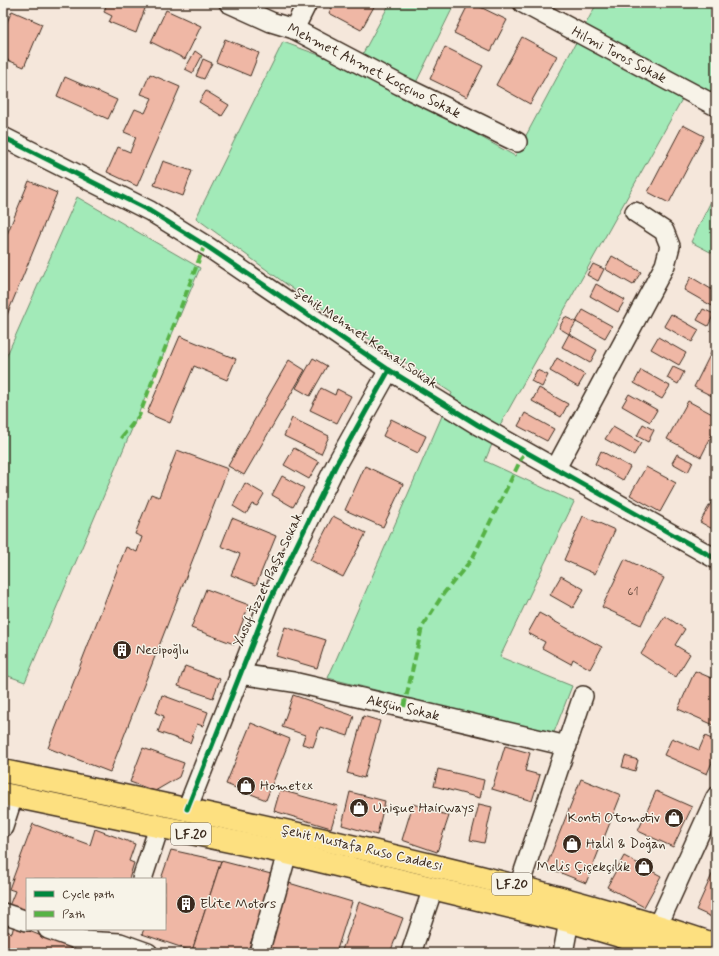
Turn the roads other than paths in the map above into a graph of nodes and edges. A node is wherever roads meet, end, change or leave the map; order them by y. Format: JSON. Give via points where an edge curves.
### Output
{"nodes":[{"id":1,"x":229,"y":3,"type":"edge"},
{"id":2,"x":307,"y":3,"type":"edge"},
{"id":3,"x":523,"y":3,"type":"edge"},
{"id":4,"x":294,"y":29,"type":"junction"},
{"id":5,"x":716,"y":106,"type":"edge"},
{"id":6,"x":4,"y":142,"type":"edge"},
{"id":7,"x":517,"y":142,"type":"dead end"},
{"id":8,"x":635,"y":212,"type":"dead end"},
{"id":9,"x":389,"y":370,"type":"junction"},
{"id":10,"x":556,"y":468,"type":"junction"},
{"id":11,"x":716,"y":559,"type":"edge"},
{"id":12,"x":239,"y":674,"type":"junction"},
{"id":13,"x":583,"y":696,"type":"dead end"},
{"id":14,"x":566,"y":746,"type":"junction"},
{"id":15,"x":3,"y":771,"type":"edge"},
{"id":16,"x":8,"y":795,"type":"edge"},
{"id":17,"x":716,"y":797,"type":"edge"},
{"id":18,"x":187,"y":809,"type":"junction"},
{"id":19,"x":3,"y":827,"type":"edge"},
{"id":20,"x":159,"y":827,"type":"junction"},
{"id":21,"x":287,"y":853,"type":"junction"},
{"id":22,"x":142,"y":878,"type":"edge"},
{"id":23,"x":519,"y":886,"type":"junction"},
{"id":24,"x":433,"y":888,"type":"junction"},
{"id":25,"x":3,"y":913,"type":"edge"},
{"id":26,"x":569,"y":921,"type":"junction"},
{"id":27,"x":26,"y":922,"type":"edge"},
{"id":28,"x":658,"y":925,"type":"junction"},
{"id":29,"x":51,"y":930,"type":"edge"},
{"id":30,"x":123,"y":936,"type":"edge"},
{"id":31,"x":716,"y":945,"type":"edge"},
{"id":32,"x":148,"y":953,"type":"edge"},
{"id":33,"x":259,"y":953,"type":"edge"},
{"id":34,"x":411,"y":953,"type":"edge"},
{"id":35,"x":563,"y":953,"type":"edge"},
{"id":36,"x":678,"y":953,"type":"edge"}],
"edges":[{"from":1,"to":4,"type":"street","name":"Mehmet Ahmet Koççıno Sokak","via":[[271,22]]},
{"from":2,"to":4,"type":"street"},
{"from":3,"to":5,"type":"street","name":"Hilmi Toros Sokak"},
{"from":4,"to":7,"type":"street","name":"Mehmet Ahmet Koççıno Sokak","via":[[400,85]]},
{"from":6,"to":9,"type":"street","name":"Şehit Mehmet Kemal Sokak","via":[[150,211],[208,247]]},
{"from":8,"to":10,"type":"street","via":[[664,231],[670,246],[665,265]]},
{"from":9,"to":10,"type":"street","name":"Şehit Mehmet Kemal Sokak","via":[[478,425]]},
{"from":9,"to":12,"type":"street","name":"Yusuf İzzet Paşa Sokak","via":[[337,463],[268,604]]},
{"from":10,"to":11,"type":"street","name":"Şehit Mehmet Kemal Sokak"},
{"from":12,"to":14,"type":"street","name":"Akgün Sokak","via":[[293,682]]},
{"from":12,"to":18,"type":"street","name":"Yusuf İzzet Paşa Sokak"},
{"from":13,"to":14,"type":"street"},
{"from":14,"to":23,"type":"street"},
{"from":15,"to":18,"type":"main road","name":"Şehit Mustafa Ruso Caddesi","number":"LF.20"},
{"from":16,"to":19,"type":"street"},
{"from":16,"to":20,"type":"main road","name":"Şehit Mustafa Ruso Caddesi","number":"LF.20"},
{"from":17,"to":28,"type":"street"},
{"from":18,"to":23,"type":"main road","name":"Şehit Mustafa Ruso Caddesi","number":"LF.20","via":[[266,825]]},
{"from":20,"to":21,"type":"main road","name":"Şehit Mustafa Ruso Caddesi","number":"LF.20"},
{"from":20,"to":22,"type":"street"},
{"from":21,"to":24,"type":"main road","name":"Şehit Mustafa Ruso Caddesi","number":"LF.20"},
{"from":21,"to":33,"type":"street"},
{"from":23,"to":28,"type":"main road","name":"Şehit Mustafa Ruso Caddesi","number":"LF.20"},
{"from":24,"to":26,"type":"main road","name":"Şehit Mustafa Ruso Caddesi","number":"LF.20"},
{"from":24,"to":34,"type":"street"},
{"from":25,"to":27,"type":"street"},
{"from":26,"to":35,"type":"street"},
{"from":26,"to":36,"type":"main road","name":"Şehit Mustafa Ruso Caddesi","number":"LF.20"},
{"from":28,"to":31,"type":"main road","name":"Şehit Mustafa Ruso Caddesi","number":"LF.20"},
{"from":29,"to":30,"type":"street","via":[[82,942]]},
{"from":30,"to":32,"type":"street"}]}
